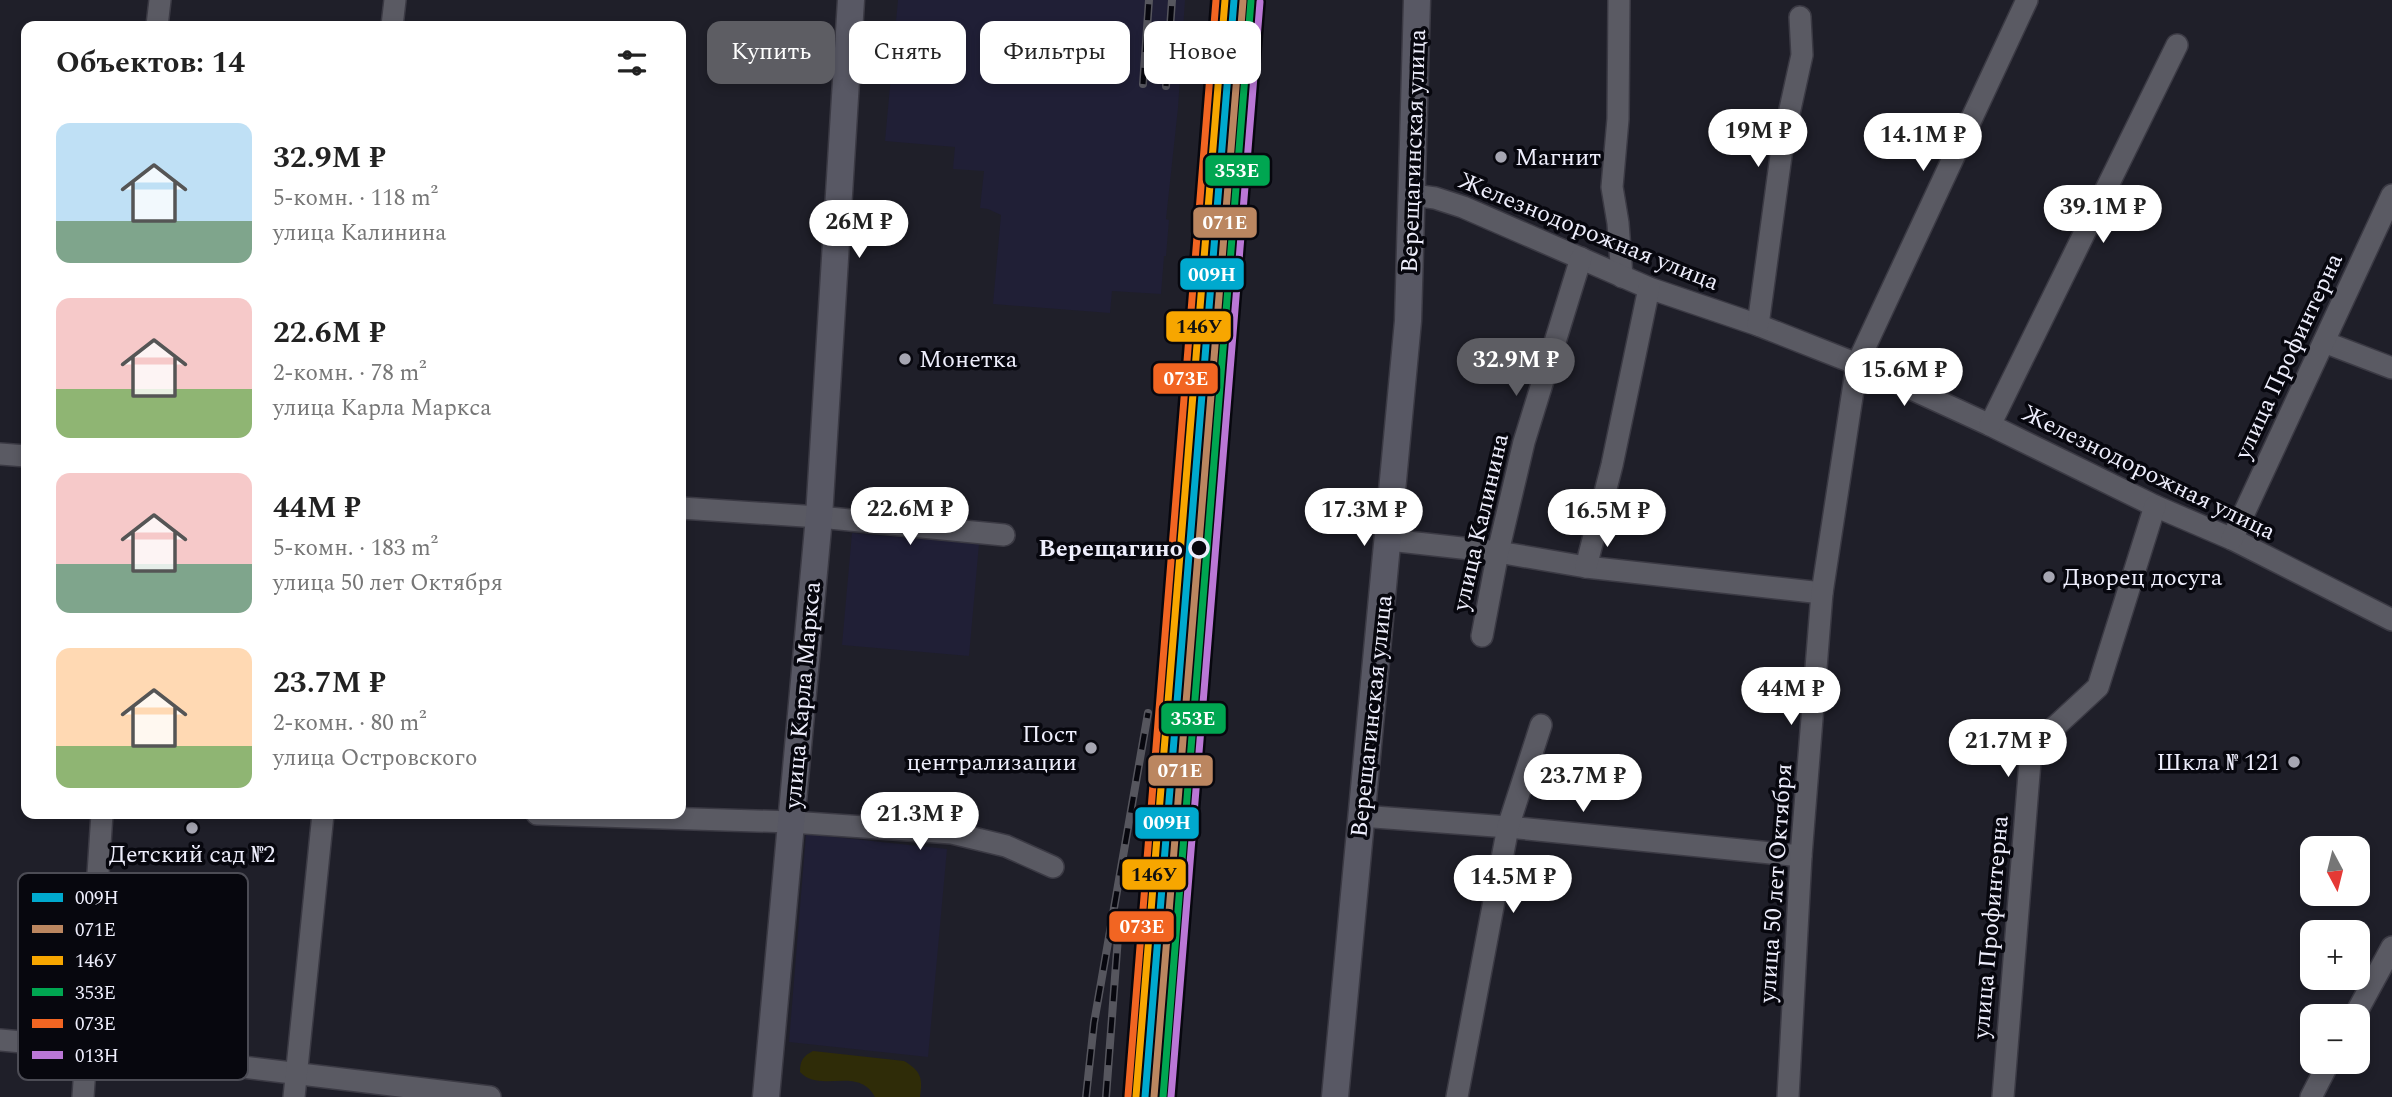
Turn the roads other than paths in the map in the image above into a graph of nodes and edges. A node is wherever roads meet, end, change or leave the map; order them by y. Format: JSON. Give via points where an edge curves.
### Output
{"nodes":[{"id":1,"x":160,"y":0,"type":"edge"},
{"id":2,"x":395,"y":0,"type":"edge"},
{"id":3,"x":851,"y":0,"type":"edge"},
{"id":4,"x":1417,"y":0,"type":"edge"},
{"id":5,"x":1619,"y":0,"type":"edge"},
{"id":6,"x":2027,"y":0,"type":"edge"},
{"id":7,"x":1800,"y":17,"type":"dead end"},
{"id":8,"x":158,"y":21,"type":"edge"},
{"id":9,"x":393,"y":21,"type":"edge"},
{"id":10,"x":2177,"y":45,"type":"dead end"},
{"id":11,"x":1413,"y":195,"type":"junction"},
{"id":12,"x":2392,"y":195,"type":"edge"},
{"id":13,"x":1581,"y":258,"type":"junction"},
{"id":14,"x":1622,"y":277,"type":"junction"},
{"id":15,"x":1649,"y":288,"type":"junction"},
{"id":16,"x":1758,"y":325,"type":"junction"},
{"id":17,"x":2324,"y":342,"type":"junction"},
{"id":18,"x":1857,"y":364,"type":"junction"},
{"id":19,"x":2392,"y":368,"type":"edge"},
{"id":20,"x":1990,"y":425,"type":"junction"},
{"id":21,"x":0,"y":453,"type":"edge"},
{"id":22,"x":21,"y":455,"type":"edge"},
{"id":23,"x":2155,"y":506,"type":"junction"},
{"id":24,"x":686,"y":508,"type":"edge"},
{"id":25,"x":819,"y":517,"type":"junction"},
{"id":26,"x":1004,"y":535,"type":"dead end"},
{"id":27,"x":1389,"y":540,"type":"junction"},
{"id":28,"x":2232,"y":540,"type":"junction"},
{"id":29,"x":1498,"y":552,"type":"junction"},
{"id":30,"x":1586,"y":568,"type":"junction"},
{"id":31,"x":1822,"y":593,"type":"junction"},
{"id":32,"x":2392,"y":620,"type":"edge"},
{"id":33,"x":1482,"y":636,"type":"dead end"},
{"id":34,"x":1541,"y":725,"type":"dead end"},
{"id":35,"x":1362,"y":816,"type":"junction"},
{"id":36,"x":102,"y":819,"type":"edge"},
{"id":37,"x":322,"y":819,"type":"edge"},
{"id":38,"x":686,"y":819,"type":"edge"},
{"id":39,"x":791,"y":822,"type":"junction"},
{"id":40,"x":1508,"y":827,"type":"junction"},
{"id":41,"x":1801,"y":856,"type":"junction"},
{"id":42,"x":1053,"y":867,"type":"dead end"},
{"id":43,"x":98,"y":873,"type":"edge"},
{"id":44,"x":2392,"y":947,"type":"edge"},
{"id":45,"x":2361,"y":1004,"type":"edge"},
{"id":46,"x":0,"y":1040,"type":"edge"},
{"id":47,"x":18,"y":1042,"type":"edge"},
{"id":48,"x":248,"y":1068,"type":"edge"},
{"id":49,"x":296,"y":1074,"type":"junction"},
{"id":50,"x":2323,"y":1074,"type":"edge"},
{"id":51,"x":294,"y":1097,"type":"edge"},
{"id":52,"x":490,"y":1097,"type":"edge"},
{"id":53,"x":766,"y":1097,"type":"edge"},
{"id":54,"x":1335,"y":1097,"type":"edge"},
{"id":55,"x":1457,"y":1097,"type":"edge"},
{"id":56,"x":1788,"y":1097,"type":"edge"},
{"id":57,"x":2003,"y":1097,"type":"edge"},
{"id":58,"x":2311,"y":1097,"type":"edge"}],
"edges":[{"from":1,"to":8,"type":"street"},
{"from":2,"to":9,"type":"street"},
{"from":3,"to":25,"type":"main road","name":"улица Карла Маркса"},
{"from":4,"to":11,"type":"main road","name":"Верещагинская улица"},
{"from":5,"to":14,"type":"street","via":[[1612,187]]},
{"from":6,"to":18,"type":"street","name":"улица 50 лет Октября"},
{"from":7,"to":16,"type":"street","via":[[1802,55],[1783,141]]},
{"from":10,"to":20,"type":"street"},
{"from":11,"to":13,"type":"street","name":"Железнодорожная улица","via":[[1463,207]]},
{"from":11,"to":27,"type":"main road","name":"Верещагинская улица","via":[[1408,321]]},
{"from":12,"to":17,"type":"street","name":"улица Профинтерна"},
{"from":13,"to":14,"type":"street","name":"Железнодорожная улица"},
{"from":13,"to":29,"type":"street","name":"улица Калинина","via":[[1524,442]]},
{"from":14,"to":15,"type":"street","name":"Железнодорожная улица"},
{"from":15,"to":16,"type":"street","name":"Железнодорожная улица"},
{"from":15,"to":30,"type":"street"},
{"from":16,"to":18,"type":"street","name":"Железнодорожная улица"},
{"from":17,"to":19,"type":"street"},
{"from":17,"to":28,"type":"street","name":"улица Профинтерна"},
{"from":18,"to":20,"type":"street","name":"Железнодорожная улица"},
{"from":18,"to":31,"type":"street","name":"улица 50 лет Октября"},
{"from":20,"to":23,"type":"street","name":"Железнодорожная улица"},
{"from":21,"to":22,"type":"street"},
{"from":23,"to":28,"type":"street","name":"Железнодорожная улица"},
{"from":23,"to":57,"type":"street","name":"улица Профинтерна","via":[[2098,687],[2031,748]]},
{"from":24,"to":25,"type":"street"},
{"from":25,"to":26,"type":"street"},
{"from":25,"to":39,"type":"main road","name":"улица Карла Маркса"},
{"from":27,"to":29,"type":"street"},
{"from":27,"to":35,"type":"main road","name":"Верещагинская улица"},
{"from":28,"to":32,"type":"street","name":"Железнодорожная улица"},
{"from":29,"to":30,"type":"street"},
{"from":29,"to":33,"type":"street","name":"улица Калинина"},
{"from":30,"to":31,"type":"street"},
{"from":31,"to":41,"type":"street","name":"улица 50 лет Октября"},
{"from":34,"to":40,"type":"street"},
{"from":35,"to":40,"type":"street"},
{"from":35,"to":54,"type":"main road","name":"Верещагинская улица"},
{"from":36,"to":43,"type":"street"},
{"from":37,"to":49,"type":"street"},
{"from":38,"to":39,"type":"street"},
{"from":39,"to":42,"type":"street","via":[[971,836]]},
{"from":39,"to":53,"type":"main road","name":"улица Карла Маркса"},
{"from":40,"to":41,"type":"street"},
{"from":40,"to":55,"type":"street"},
{"from":41,"to":56,"type":"street","name":"улица 50 лет Октября"},
{"from":44,"to":45,"type":"street"},
{"from":46,"to":47,"type":"street"},
{"from":48,"to":49,"type":"street"},
{"from":49,"to":51,"type":"street"},
{"from":49,"to":52,"type":"street"},
{"from":50,"to":58,"type":"street"}]}
